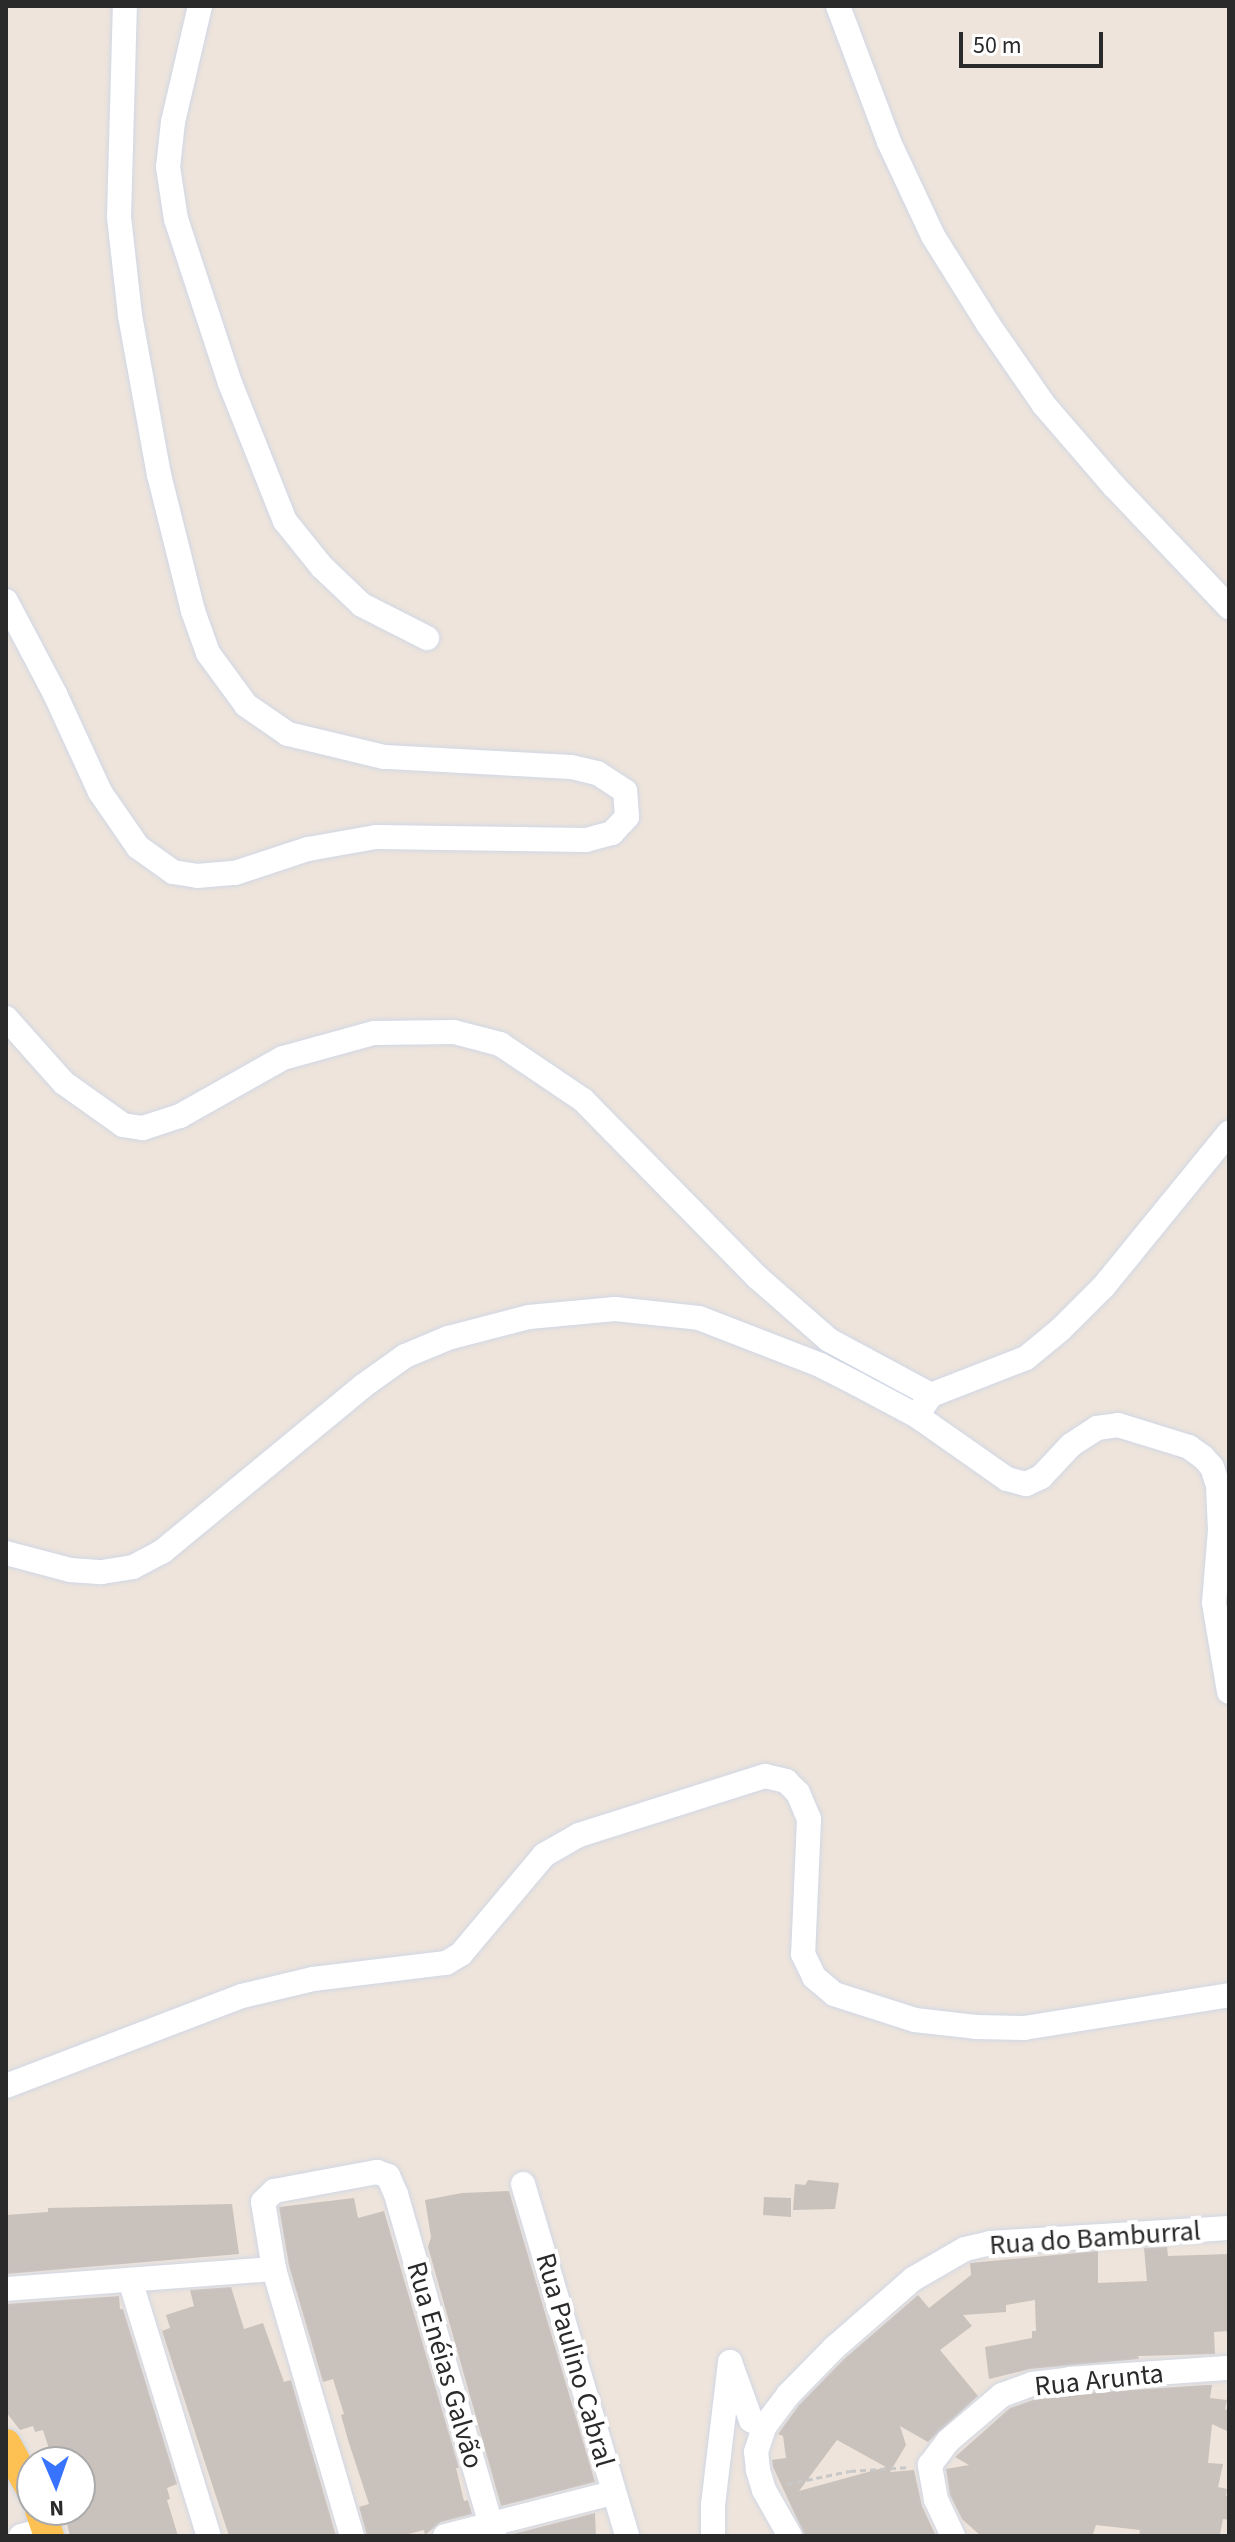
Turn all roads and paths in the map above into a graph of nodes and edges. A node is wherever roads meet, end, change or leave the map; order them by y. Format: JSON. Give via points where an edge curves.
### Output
{"nodes":[{"id":1,"x":125,"y":6,"type":"edge"},
{"id":2,"x":200,"y":6,"type":"edge"},
{"id":3,"x":838,"y":6,"type":"edge"},
{"id":4,"x":6,"y":601,"type":"edge"},
{"id":5,"x":1229,"y":607,"type":"edge"},
{"id":6,"x":427,"y":638,"type":"dead end"},
{"id":7,"x":6,"y":1018,"type":"edge"},
{"id":8,"x":1229,"y":1133,"type":"edge"},
{"id":9,"x":931,"y":1395,"type":"junction"},
{"id":10,"x":917,"y":1416,"type":"junction"},
{"id":11,"x":6,"y":1553,"type":"edge"},
{"id":12,"x":1229,"y":1692,"type":"edge"},
{"id":13,"x":1229,"y":1995,"type":"edge"},
{"id":14,"x":6,"y":2086,"type":"edge"},
{"id":15,"x":523,"y":2184,"type":"dead end"},
{"id":16,"x":1229,"y":2228,"type":"edge"},
{"id":17,"x":274,"y":2269,"type":"junction"},
{"id":18,"x":130,"y":2280,"type":"junction"},
{"id":19,"x":6,"y":2289,"type":"edge"},
{"id":20,"x":1229,"y":2368,"type":"edge"},
{"id":21,"x":764,"y":2427,"type":"junction"},
{"id":22,"x":6,"y":2444,"type":"edge"},
{"id":23,"x":16,"y":2462,"type":"edge"},
{"id":24,"x":930,"y":2465,"type":"junction"},
{"id":25,"x":764,"y":2490,"type":"junction"},
{"id":26,"x":612,"y":2493,"type":"junction"},
{"id":27,"x":492,"y":2530,"type":"edge"},
{"id":28,"x":209,"y":2536,"type":"edge"},
{"id":29,"x":352,"y":2536,"type":"edge"},
{"id":30,"x":445,"y":2536,"type":"edge"},
{"id":31,"x":627,"y":2536,"type":"edge"},
{"id":32,"x":713,"y":2536,"type":"edge"},
{"id":33,"x":790,"y":2536,"type":"edge"},
{"id":34,"x":953,"y":2536,"type":"edge"}],
"edges":[{"from":1,"to":4,"type":"street","via":[[119,217],[130,315],[164,498],[208,653],[246,705],[288,734],[384,757],[571,767],[597,773],[625,791],[627,817],[612,833],[586,840],[376,837],[308,849],[235,873],[173,872],[138,847],[100,792]]},
{"from":2,"to":6,"type":"street","via":[[168,167],[176,219],[230,383],[285,521],[362,605]]},
{"from":3,"to":5,"type":"street","via":[[901,169],[933,236],[988,324],[1054,416]]},
{"from":7,"to":9,"type":"street","via":[[64,1083],[123,1125],[143,1128],[180,1116],[283,1058],[374,1033],[454,1032],[500,1044],[583,1100],[757,1277],[829,1340]]},
{"from":8,"to":9,"type":"street","via":[[1104,1286],[1060,1330],[1026,1358]]},
{"from":9,"to":10,"type":"street"},
{"from":10,"to":11,"type":"street","via":[[820,1365],[699,1318],[615,1309],[529,1317],[448,1338],[405,1356],[163,1551],[133,1567],[70,1570]]},
{"from":10,"to":12,"type":"street","via":[[984,1466],[1026,1484],[1097,1428],[1118,1425],[1171,1440],[1203,1457],[1218,1485],[1214,1603]]},
{"from":13,"to":14,"type":"street","via":[[1012,2028],[915,2020],[834,1994],[814,1977],[803,1954],[809,1819],[798,1793],[786,1781],[765,1776],[579,1835],[544,1855],[461,1954],[446,1963],[313,1979],[242,1996]]},
{"from":15,"to":26,"type":"street","name":"Rua Paulino Cabral"},
{"from":16,"to":21,"type":"street","name":"Rua do Bamburral","via":[[1003,2241],[965,2249],[913,2279],[834,2348]]},
{"from":17,"to":18,"type":"street"},
{"from":17,"to":27,"type":"street","name":"Rua Enéias Galvão","via":[[263,2215],[263,2202],[274,2191],[377,2172],[388,2176]]},
{"from":17,"to":29,"type":"street"},
{"from":18,"to":19,"type":"street"},
{"from":18,"to":28,"type":"street"},
{"from":20,"to":24,"type":"street","name":"Rua Arunta","via":[[1032,2384],[991,2402]]},
{"from":21,"to":25,"type":"street","name":"Rua do Bamburral","via":[[756,2452]]},
{"from":21,"to":32,"type":"street","via":[[751,2420],[730,2362]]},
{"from":22,"to":23,"type":"main road"},
{"from":24,"to":25,"type":"path","via":[[833,2474]]},
{"from":24,"to":34,"type":"street","via":[[936,2500]]},
{"from":25,"to":33,"type":"street","name":"Rua do Bamburral"},
{"from":26,"to":27,"type":"street"},
{"from":26,"to":31,"type":"street","name":"Rua Paulino Cabral"},
{"from":27,"to":30,"type":"street"}]}
